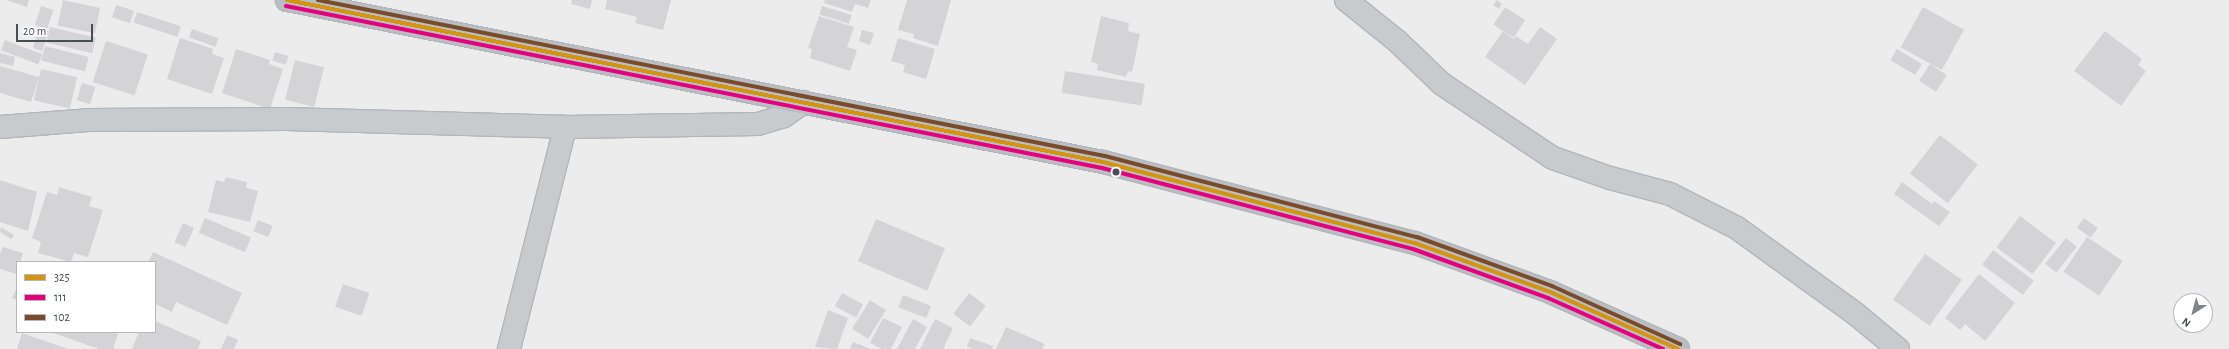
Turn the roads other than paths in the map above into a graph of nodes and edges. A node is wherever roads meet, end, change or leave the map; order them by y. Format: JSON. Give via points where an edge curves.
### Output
{"nodes":[{"id":1,"x":287,"y":0,"type":"edge"},
{"id":2,"x":1346,"y":0,"type":"edge"},
{"id":3,"x":804,"y":102,"type":"junction"},
{"id":4,"x":0,"y":127,"type":"edge"},
{"id":5,"x":565,"y":127,"type":"junction"},
{"id":6,"x":509,"y":349,"type":"edge"},
{"id":7,"x":1678,"y":349,"type":"edge"},
{"id":8,"x":1898,"y":349,"type":"edge"}],
"edges":[{"from":1,"to":3,"type":"highway"},
{"from":2,"to":8,"type":"street","via":[[1397,41],[1442,84],[1552,158],[1610,178],[1670,194],[1737,228],[1857,315]]},
{"from":3,"to":5,"type":"street","via":[[784,116],[758,124]]},
{"from":3,"to":7,"type":"highway","via":[[1103,162],[1415,243],[1550,292]]},
{"from":4,"to":5,"type":"street","via":[[88,120],[287,119]]},
{"from":5,"to":6,"type":"street"}]}
